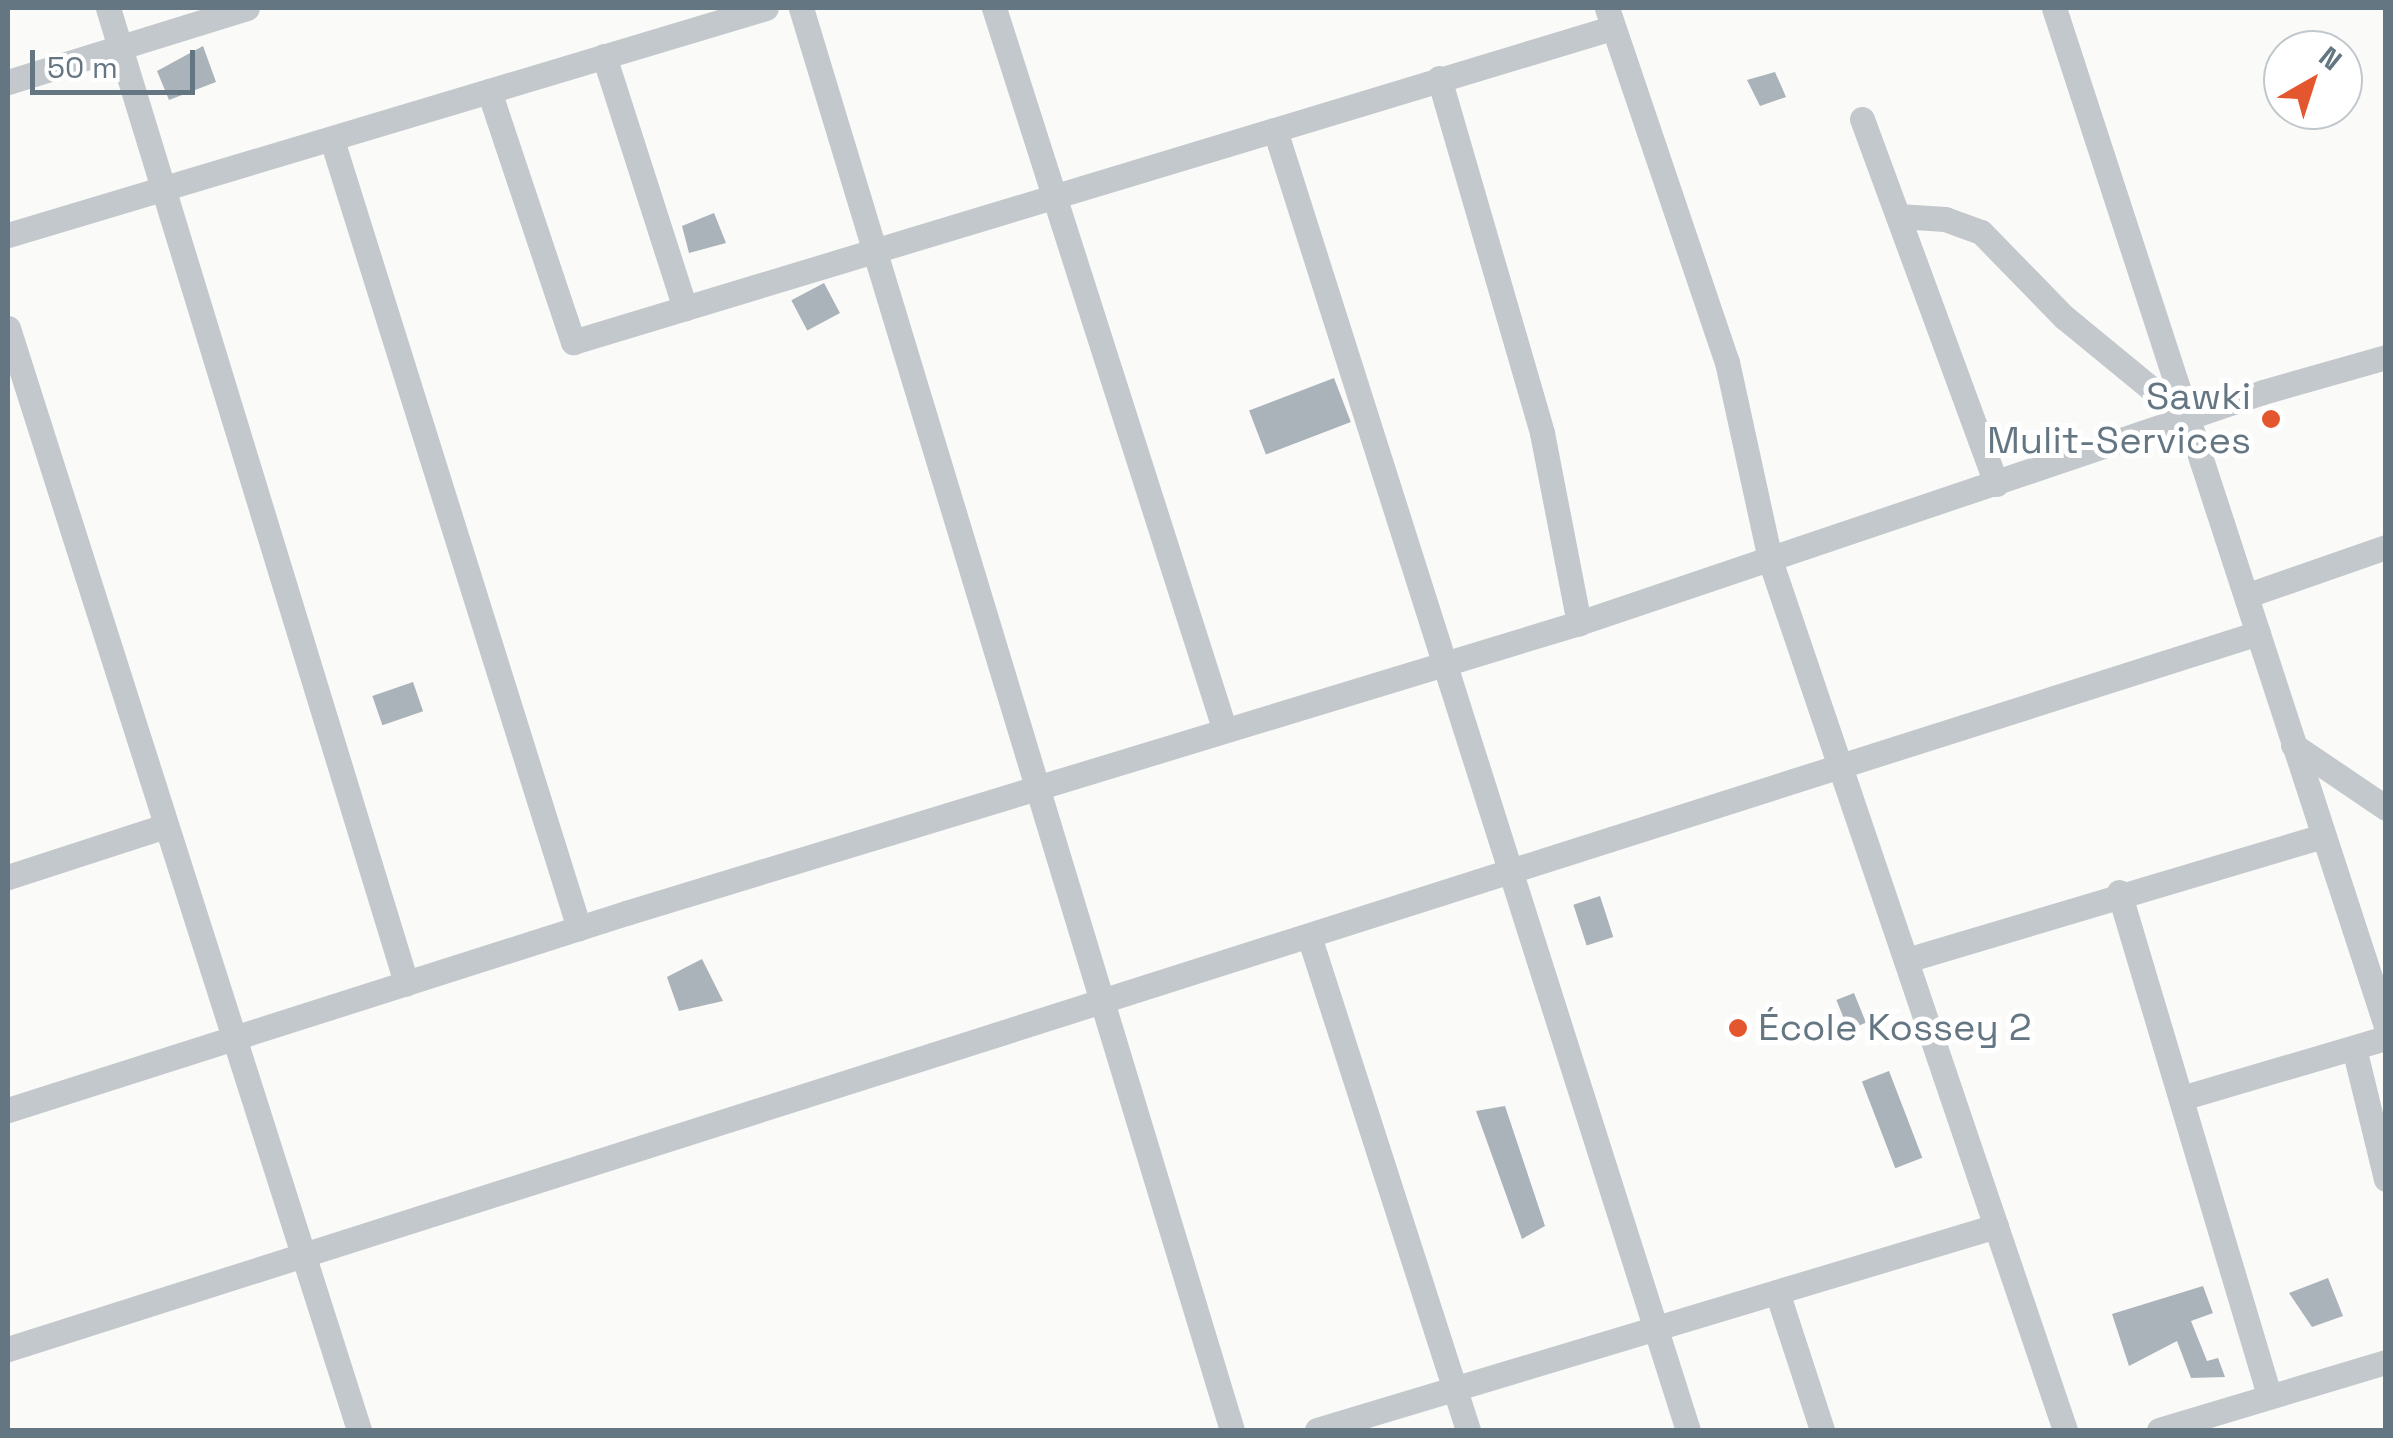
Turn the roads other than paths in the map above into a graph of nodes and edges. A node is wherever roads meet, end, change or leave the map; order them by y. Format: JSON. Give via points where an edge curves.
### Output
{"nodes":[{"id":1,"x":108,"y":8,"type":"edge"},
{"id":2,"x":247,"y":8,"type":"edge"},
{"id":3,"x":766,"y":8,"type":"edge"},
{"id":4,"x":801,"y":8,"type":"edge"},
{"id":5,"x":994,"y":8,"type":"edge"},
{"id":6,"x":2054,"y":8,"type":"edge"},
{"id":7,"x":1609,"y":18,"type":"edge"},
{"id":8,"x":120,"y":47,"type":"junction"},
{"id":9,"x":604,"y":56,"type":"junction"},
{"id":10,"x":1440,"y":78,"type":"junction"},
{"id":11,"x":8,"y":82,"type":"edge"},
{"id":12,"x":488,"y":90,"type":"junction"},
{"id":13,"x":1862,"y":119,"type":"dead end"},
{"id":14,"x":1275,"y":130,"type":"junction"},
{"id":15,"x":332,"y":140,"type":"junction"},
{"id":16,"x":163,"y":189,"type":"junction"},
{"id":17,"x":1054,"y":196,"type":"junction"},
{"id":18,"x":1898,"y":216,"type":"junction"},
{"id":19,"x":8,"y":235,"type":"edge"},
{"id":20,"x":876,"y":250,"type":"junction"},
{"id":21,"x":685,"y":308,"type":"junction"},
{"id":22,"x":8,"y":328,"type":"edge"},
{"id":23,"x":2386,"y":357,"type":"edge"},
{"id":24,"x":2188,"y":419,"type":"junction"},
{"id":25,"x":1996,"y":484,"type":"junction"},
{"id":26,"x":2386,"y":547,"type":"edge"},
{"id":27,"x":1770,"y":560,"type":"junction"},
{"id":28,"x":2248,"y":594,"type":"junction"},
{"id":29,"x":1579,"y":623,"type":"junction"},
{"id":30,"x":2258,"y":633,"type":"junction"},
{"id":31,"x":1444,"y":660,"type":"junction"},
{"id":32,"x":1224,"y":728,"type":"junction"},
{"id":33,"x":2294,"y":745,"type":"junction"},
{"id":34,"x":1840,"y":768,"type":"junction"},
{"id":35,"x":1038,"y":785,"type":"junction"},
{"id":36,"x":2386,"y":808,"type":"edge"},
{"id":37,"x":165,"y":826,"type":"junction"},
{"id":38,"x":2322,"y":836,"type":"junction"},
{"id":39,"x":1511,"y":872,"type":"junction"},
{"id":40,"x":8,"y":876,"type":"edge"},
{"id":41,"x":2119,"y":892,"type":"junction"},
{"id":42,"x":578,"y":928,"type":"junction"},
{"id":43,"x":1310,"y":936,"type":"junction"},
{"id":44,"x":1910,"y":959,"type":"junction"},
{"id":45,"x":406,"y":983,"type":"junction"},
{"id":46,"x":1104,"y":1001,"type":"junction"},
{"id":47,"x":2386,"y":1026,"type":"edge"},
{"id":48,"x":232,"y":1038,"type":"junction"},
{"id":49,"x":2386,"y":1038,"type":"edge"},
{"id":50,"x":2354,"y":1048,"type":"junction"},
{"id":51,"x":2185,"y":1098,"type":"junction"},
{"id":52,"x":8,"y":1110,"type":"edge"},
{"id":53,"x":2386,"y":1179,"type":"edge"},
{"id":54,"x":1996,"y":1226,"type":"junction"},
{"id":55,"x":302,"y":1256,"type":"junction"},
{"id":56,"x":1776,"y":1292,"type":"junction"},
{"id":57,"x":1656,"y":1328,"type":"junction"},
{"id":58,"x":8,"y":1349,"type":"edge"},
{"id":59,"x":2386,"y":1362,"type":"edge"},
{"id":60,"x":1454,"y":1389,"type":"junction"},
{"id":61,"x":2269,"y":1394,"type":"junction"},
{"id":62,"x":359,"y":1430,"type":"edge"},
{"id":63,"x":1232,"y":1430,"type":"edge"},
{"id":64,"x":1317,"y":1430,"type":"edge"},
{"id":65,"x":1468,"y":1430,"type":"edge"},
{"id":66,"x":1688,"y":1430,"type":"edge"},
{"id":67,"x":1822,"y":1430,"type":"edge"},
{"id":68,"x":2065,"y":1430,"type":"edge"},
{"id":69,"x":2159,"y":1430,"type":"edge"}],
"edges":[{"from":1,"to":8,"type":"street"},
{"from":2,"to":8,"type":"street"},
{"from":3,"to":9,"type":"street"},
{"from":4,"to":20,"type":"street"},
{"from":5,"to":17,"type":"street"},
{"from":6,"to":24,"type":"street"},
{"from":7,"to":10,"type":"street"},
{"from":7,"to":27,"type":"street","via":[[1726,362]]},
{"from":8,"to":11,"type":"street"},
{"from":8,"to":16,"type":"street"},
{"from":9,"to":12,"type":"street"},
{"from":9,"to":21,"type":"street"},
{"from":10,"to":14,"type":"street"},
{"from":10,"to":29,"type":"street","via":[[1542,433]]},
{"from":12,"to":15,"type":"street"},
{"from":12,"to":21,"type":"street","via":[[573,342]]},
{"from":13,"to":18,"type":"street"},
{"from":14,"to":17,"type":"street"},
{"from":14,"to":31,"type":"street"},
{"from":15,"to":16,"type":"street"},
{"from":15,"to":42,"type":"street"},
{"from":16,"to":19,"type":"street"},
{"from":16,"to":45,"type":"street"},
{"from":17,"to":20,"type":"street"},
{"from":17,"to":32,"type":"street"},
{"from":18,"to":24,"type":"street","via":[[1945,219],[1981,232],[2064,317]]},
{"from":18,"to":25,"type":"street"},
{"from":20,"to":21,"type":"street"},
{"from":20,"to":35,"type":"street"},
{"from":22,"to":37,"type":"street"},
{"from":23,"to":24,"type":"street"},
{"from":24,"to":25,"type":"street"},
{"from":24,"to":28,"type":"street"},
{"from":25,"to":27,"type":"street"},
{"from":26,"to":28,"type":"street"},
{"from":27,"to":29,"type":"street"},
{"from":27,"to":34,"type":"street"},
{"from":28,"to":30,"type":"street"},
{"from":29,"to":31,"type":"street"},
{"from":30,"to":33,"type":"street"},
{"from":30,"to":34,"type":"street"},
{"from":31,"to":32,"type":"street"},
{"from":31,"to":39,"type":"street"},
{"from":32,"to":35,"type":"street"},
{"from":33,"to":36,"type":"street"},
{"from":33,"to":38,"type":"street"},
{"from":34,"to":39,"type":"street"},
{"from":34,"to":44,"type":"street"},
{"from":35,"to":42,"type":"street"},
{"from":35,"to":46,"type":"street"},
{"from":37,"to":40,"type":"street"},
{"from":37,"to":48,"type":"street"},
{"from":38,"to":41,"type":"street"},
{"from":38,"to":47,"type":"street"},
{"from":39,"to":43,"type":"street"},
{"from":39,"to":57,"type":"street"},
{"from":41,"to":44,"type":"street"},
{"from":41,"to":51,"type":"street"},
{"from":42,"to":45,"type":"street"},
{"from":43,"to":46,"type":"street"},
{"from":43,"to":60,"type":"street"},
{"from":44,"to":54,"type":"street"},
{"from":45,"to":48,"type":"street"},
{"from":46,"to":55,"type":"street"},
{"from":46,"to":63,"type":"street"},
{"from":48,"to":52,"type":"street"},
{"from":48,"to":55,"type":"street"},
{"from":49,"to":50,"type":"street"},
{"from":50,"to":51,"type":"street"},
{"from":50,"to":53,"type":"street"},
{"from":51,"to":61,"type":"street"},
{"from":54,"to":56,"type":"street"},
{"from":54,"to":68,"type":"street"},
{"from":55,"to":58,"type":"street"},
{"from":55,"to":62,"type":"street"},
{"from":56,"to":57,"type":"street"},
{"from":56,"to":67,"type":"street"},
{"from":57,"to":60,"type":"street"},
{"from":57,"to":66,"type":"street"},
{"from":59,"to":61,"type":"street"},
{"from":60,"to":64,"type":"street"},
{"from":60,"to":65,"type":"street"},
{"from":61,"to":69,"type":"street"}]}
